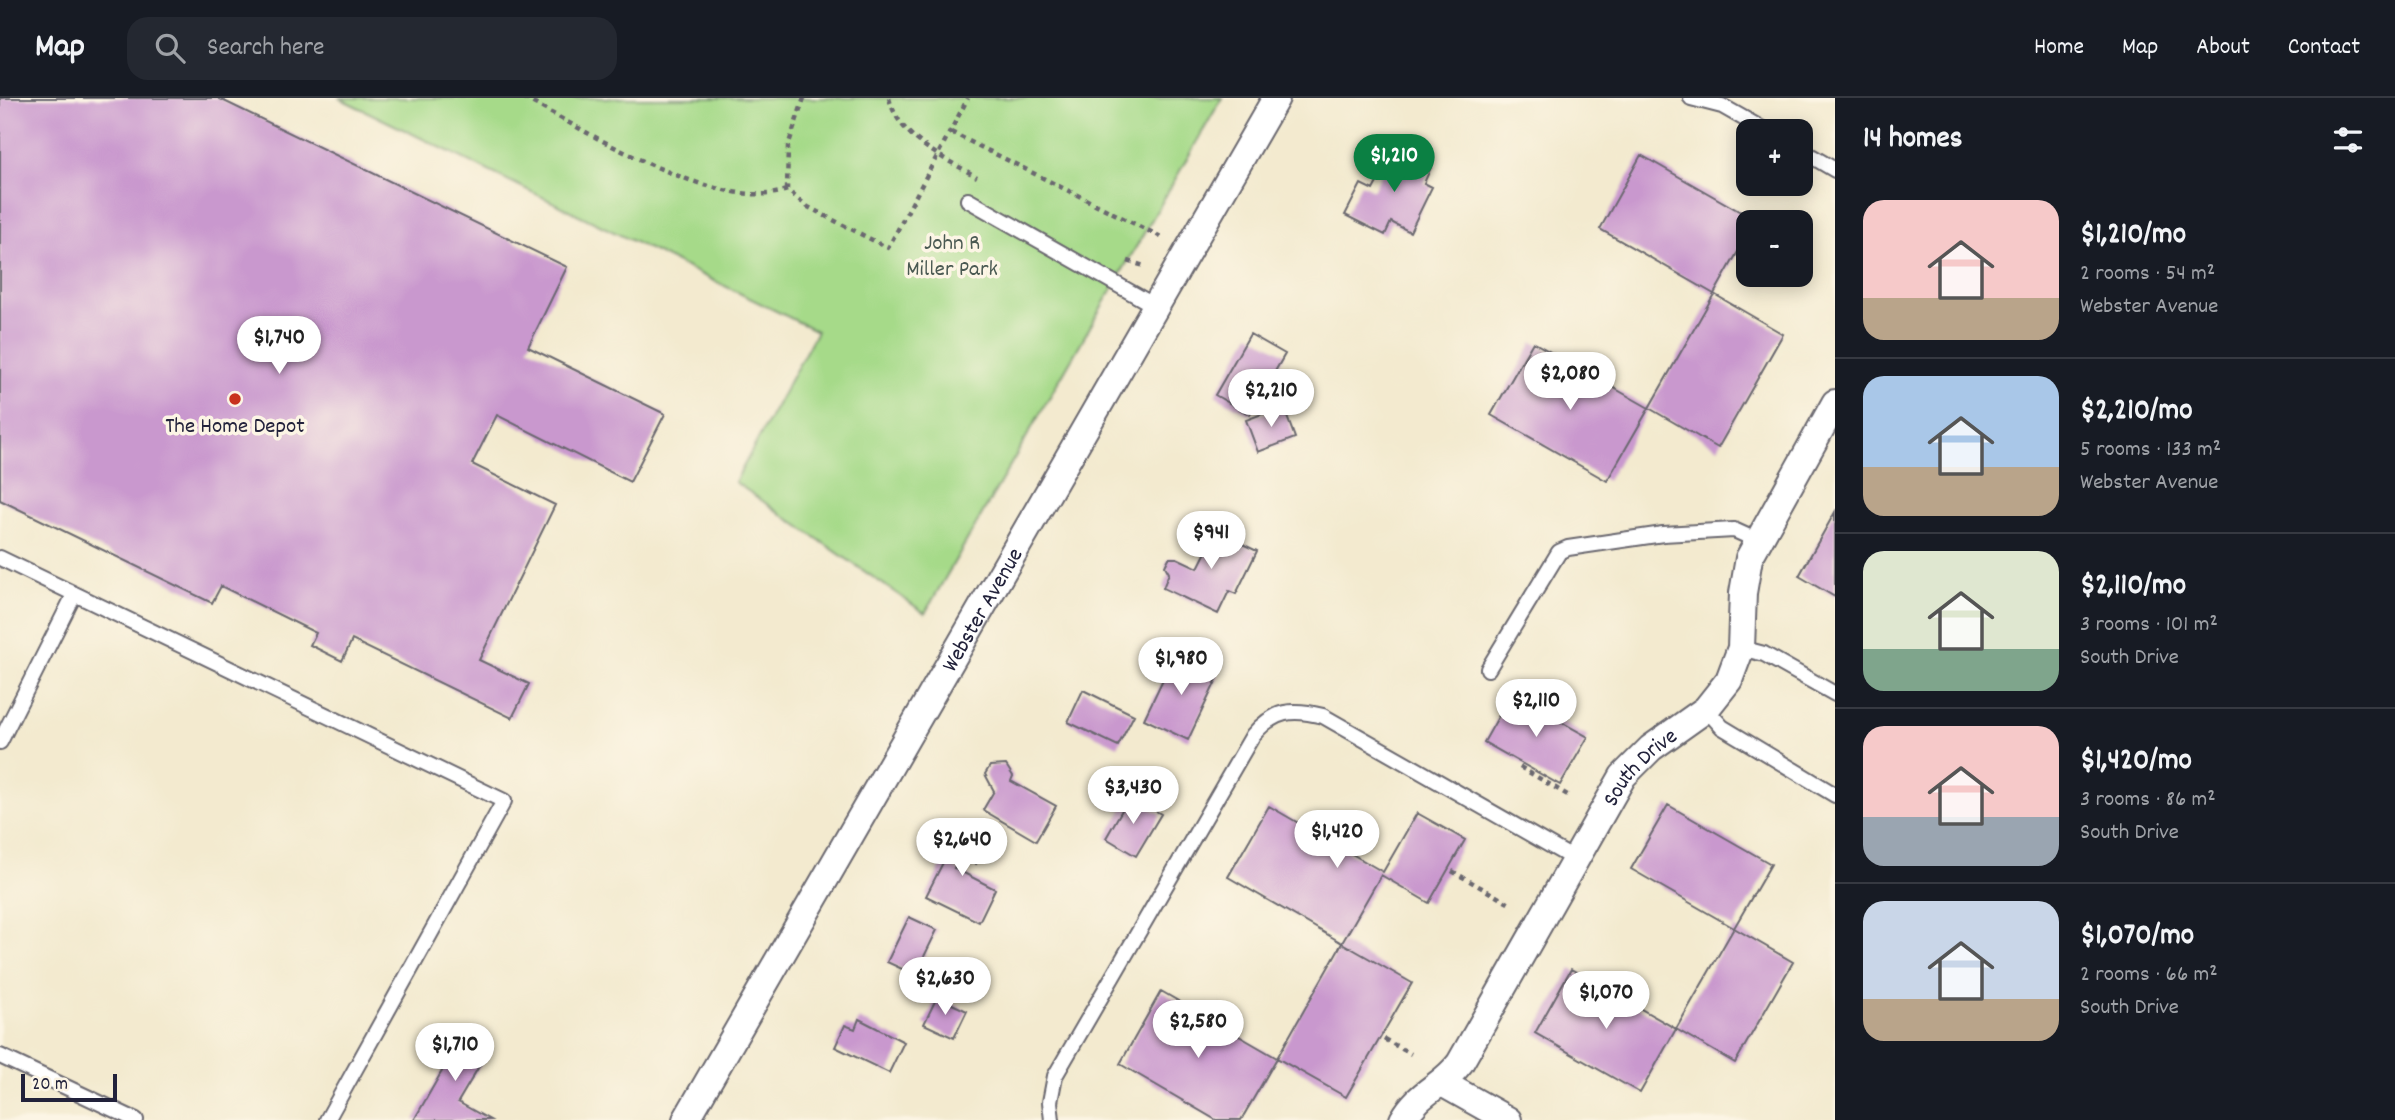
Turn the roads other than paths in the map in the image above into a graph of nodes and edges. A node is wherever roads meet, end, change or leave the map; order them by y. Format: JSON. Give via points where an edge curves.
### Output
{"nodes":[{"id":1,"x":1276,"y":98,"type":"edge"},
{"id":2,"x":1691,"y":98,"type":"edge"},
{"id":3,"x":1745,"y":119,"type":"edge"},
{"id":4,"x":1813,"y":157,"type":"edge"},
{"id":5,"x":1835,"y":170,"type":"edge"},
{"id":6,"x":968,"y":200,"type":"dead end"},
{"id":7,"x":1155,"y":306,"type":"junction"},
{"id":8,"x":1835,"y":403,"type":"edge"},
{"id":9,"x":1756,"y":540,"type":"junction"},
{"id":10,"x":0,"y":558,"type":"edge"},
{"id":11,"x":74,"y":595,"type":"junction"},
{"id":12,"x":1741,"y":648,"type":"junction"},
{"id":13,"x":1488,"y":669,"type":"dead end"},
{"id":14,"x":1835,"y":694,"type":"edge"},
{"id":15,"x":1706,"y":709,"type":"junction"},
{"id":16,"x":0,"y":741,"type":"edge"},
{"id":17,"x":1835,"y":795,"type":"edge"},
{"id":18,"x":1574,"y":859,"type":"junction"},
{"id":19,"x":0,"y":1056,"type":"edge"},
{"id":20,"x":1442,"y":1083,"type":"junction"},
{"id":21,"x":136,"y":1120,"type":"edge"},
{"id":22,"x":327,"y":1120,"type":"edge"},
{"id":23,"x":686,"y":1120,"type":"edge"},
{"id":24,"x":1052,"y":1120,"type":"edge"},
{"id":25,"x":1403,"y":1120,"type":"edge"},
{"id":26,"x":1508,"y":1120,"type":"edge"}],
"edges":[{"from":1,"to":7,"type":"street","name":"Webster Avenue"},
{"from":2,"to":3,"type":"lane","via":[[1722,106]]},
{"from":4,"to":5,"type":"lane"},
{"from":6,"to":7,"type":"lane"},
{"from":7,"to":23,"type":"street","name":"Webster Avenue"},
{"from":8,"to":9,"type":"street","name":"South Drive"},
{"from":9,"to":12,"type":"street","name":"South Drive","via":[[1746,572]]},
{"from":9,"to":13,"type":"lane","via":[[1734,530],[1663,534],[1559,552]]},
{"from":10,"to":11,"type":"lane"},
{"from":11,"to":16,"type":"lane"},
{"from":11,"to":22,"type":"lane","via":[[504,801]]},
{"from":12,"to":14,"type":"lane","via":[[1764,654]]},
{"from":12,"to":15,"type":"street","name":"South Drive","via":[[1729,680]]},
{"from":15,"to":17,"type":"lane","via":[[1722,727]]},
{"from":15,"to":18,"type":"street","name":"South Drive","via":[[1651,748],[1623,776]]},
{"from":18,"to":20,"type":"street","name":"South Drive","via":[[1460,1063]]},
{"from":18,"to":24,"type":"lane","via":[[1323,716],[1289,710],[1276,714],[1253,735],[1055,1076]]},
{"from":19,"to":21,"type":"lane"},
{"from":20,"to":25,"type":"street","name":"South Drive","via":[[1416,1099]]},
{"from":20,"to":26,"type":"street"}]}
